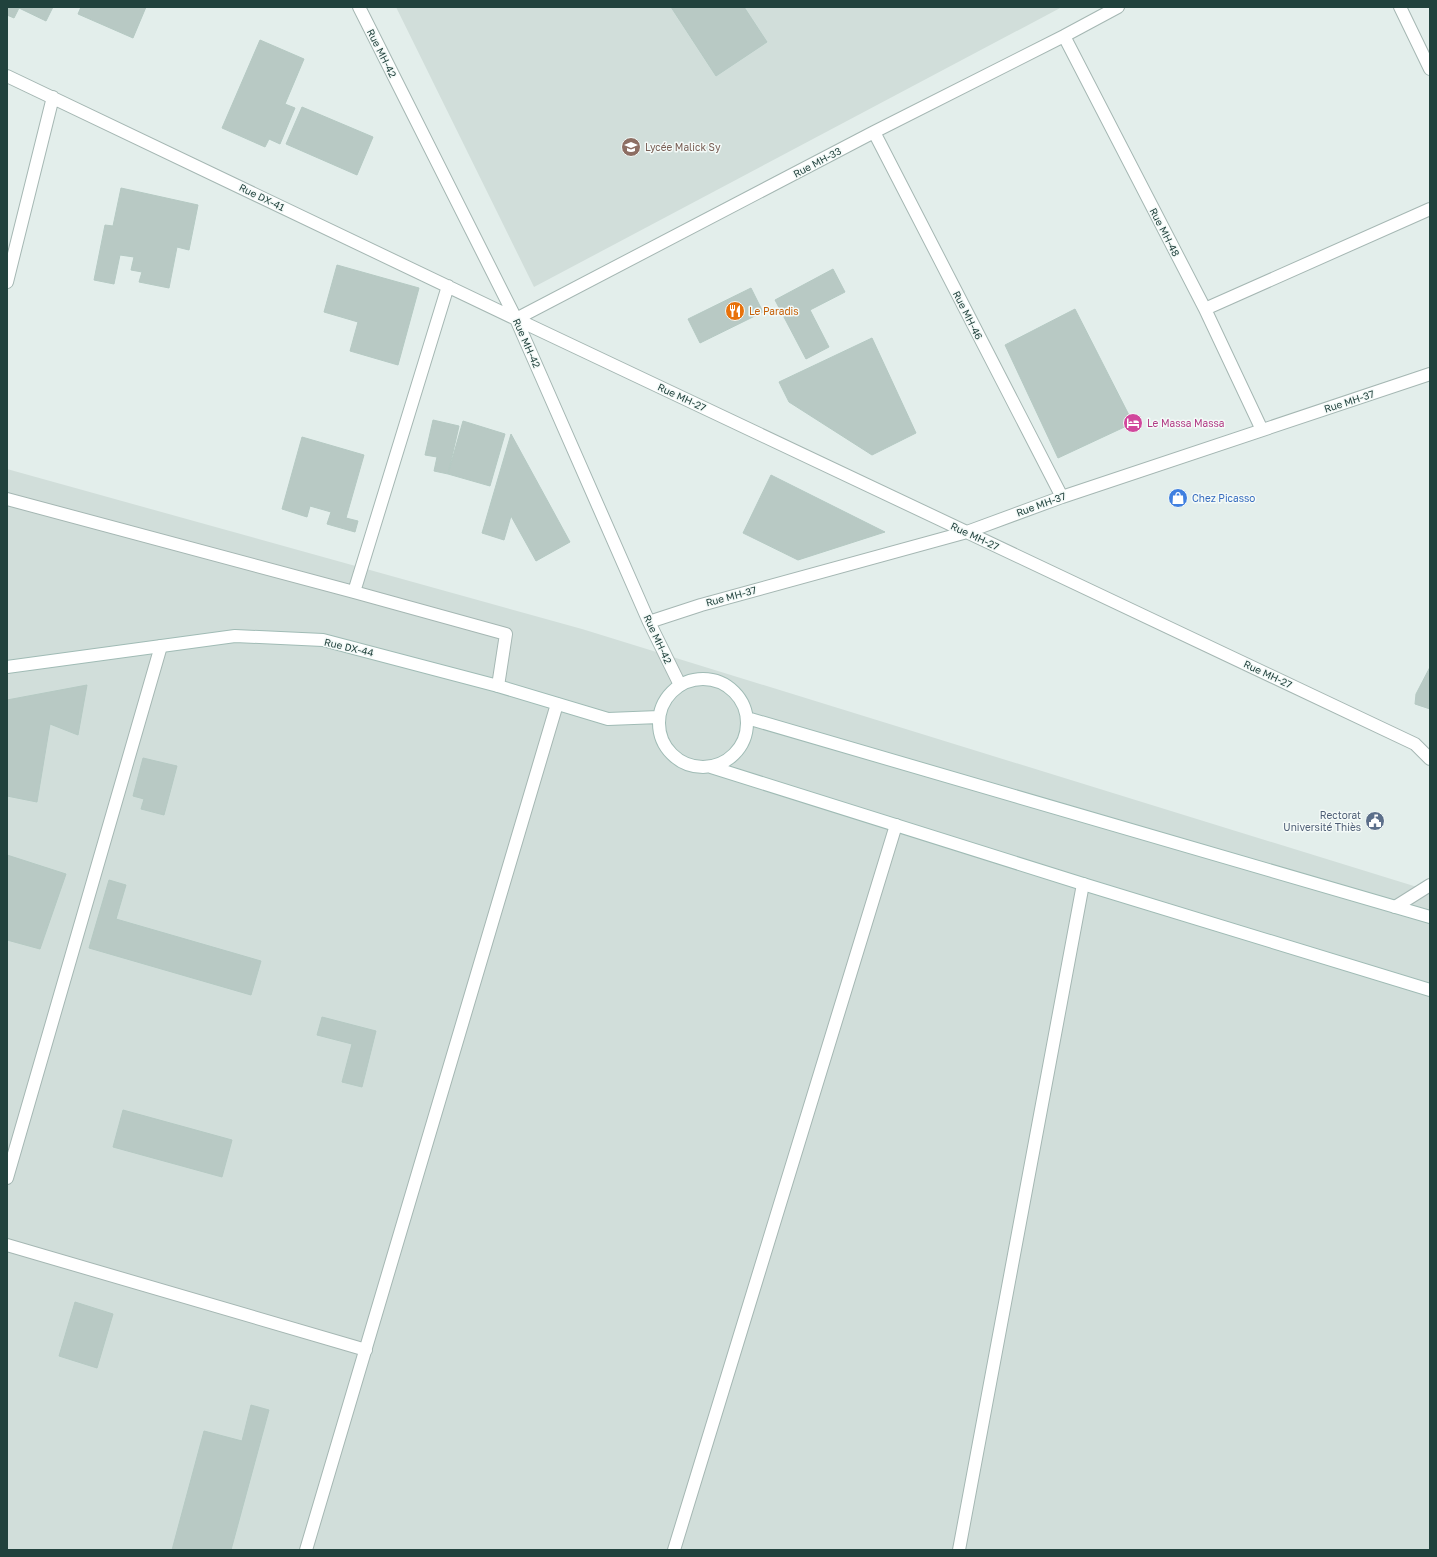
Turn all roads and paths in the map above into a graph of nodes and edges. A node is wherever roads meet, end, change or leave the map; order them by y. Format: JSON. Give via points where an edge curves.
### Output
{"nodes":[{"id":1,"x":359,"y":7,"type":"edge"},
{"id":2,"x":1118,"y":7,"type":"edge"},
{"id":3,"x":1400,"y":7,"type":"edge"},
{"id":4,"x":1064,"y":36,"type":"junction"},
{"id":5,"x":1430,"y":69,"type":"edge"},
{"id":6,"x":7,"y":76,"type":"edge"},
{"id":7,"x":53,"y":97,"type":"junction"},
{"id":8,"x":874,"y":132,"type":"junction"},
{"id":9,"x":1430,"y":209,"type":"edge"},
{"id":10,"x":7,"y":282,"type":"edge"},
{"id":11,"x":448,"y":286,"type":"junction"},
{"id":12,"x":1205,"y":308,"type":"junction"},
{"id":13,"x":516,"y":319,"type":"junction"},
{"id":14,"x":1430,"y":374,"type":"edge"},
{"id":15,"x":1262,"y":430,"type":"junction"},
{"id":16,"x":1062,"y":497,"type":"junction"},
{"id":17,"x":7,"y":499,"type":"edge"},
{"id":18,"x":967,"y":532,"type":"junction"},
{"id":19,"x":354,"y":592,"type":"junction"},
{"id":20,"x":649,"y":622,"type":"junction"},
{"id":21,"x":161,"y":646,"type":"junction"},
{"id":22,"x":7,"y":667,"type":"edge"},
{"id":23,"x":680,"y":685,"type":"junction"},
{"id":24,"x":498,"y":686,"type":"junction"},
{"id":25,"x":557,"y":704,"type":"junction"},
{"id":26,"x":659,"y":717,"type":"junction"},
{"id":27,"x":747,"y":718,"type":"junction"},
{"id":28,"x":1430,"y":759,"type":"edge"},
{"id":29,"x":711,"y":767,"type":"junction"},
{"id":30,"x":896,"y":825,"type":"junction"},
{"id":31,"x":1083,"y":884,"type":"junction"},
{"id":32,"x":1430,"y":885,"type":"edge"},
{"id":33,"x":1395,"y":906,"type":"junction"},
{"id":34,"x":1430,"y":917,"type":"edge"},
{"id":35,"x":1430,"y":990,"type":"edge"},
{"id":36,"x":7,"y":1178,"type":"edge"},
{"id":37,"x":7,"y":1245,"type":"edge"},
{"id":38,"x":366,"y":1350,"type":"junction"},
{"id":39,"x":306,"y":1550,"type":"edge"},
{"id":40,"x":674,"y":1550,"type":"edge"},
{"id":41,"x":959,"y":1550,"type":"edge"}],
"edges":[{"from":1,"to":13,"type":"street","name":"Rue MH-42"},
{"from":2,"to":4,"type":"street","name":"Rue MH-33"},
{"from":3,"to":5,"type":"street"},
{"from":4,"to":8,"type":"street","name":"Rue MH-33"},
{"from":4,"to":12,"type":"street","name":"Rue MH-48"},
{"from":6,"to":7,"type":"street","name":"Rue DX-41"},
{"from":7,"to":10,"type":"street"},
{"from":7,"to":11,"type":"street","name":"Rue DX-41"},
{"from":8,"to":13,"type":"street","name":"Rue MH-33"},
{"from":8,"to":16,"type":"street","name":"Rue MH-46"},
{"from":9,"to":12,"type":"street"},
{"from":11,"to":13,"type":"street","name":"Rue DX-41"},
{"from":11,"to":19,"type":"street"},
{"from":12,"to":15,"type":"street","name":"Rue MH-48"},
{"from":13,"to":18,"type":"street","name":"Rue MH-27"},
{"from":13,"to":20,"type":"street","name":"Rue MH-42"},
{"from":14,"to":15,"type":"street","name":"Rue MH-37"},
{"from":15,"to":16,"type":"street","name":"Rue MH-37"},
{"from":16,"to":18,"type":"street","name":"Rue MH-37"},
{"from":17,"to":19,"type":"street"},
{"from":18,"to":20,"type":"street","name":"Rue MH-37","via":[[701,605]]},
{"from":18,"to":28,"type":"street","name":"Rue MH-27","via":[[1416,744]]},
{"from":19,"to":24,"type":"street","via":[[506,634]]},
{"from":20,"to":23,"type":"street","name":"Rue MH-42"},
{"from":21,"to":22,"type":"street","name":"Rue DX-44"},
{"from":21,"to":24,"type":"street","name":"Rue DX-44","via":[[235,636],[322,640]]},
{"from":21,"to":36,"type":"street"},
{"from":23,"to":26,"type":"street","via":[[666,698]]},
{"from":23,"to":27,"type":"street","via":[[695,679],[712,679],[728,686],[740,698]]},
{"from":24,"to":25,"type":"street","name":"Rue DX-44"},
{"from":25,"to":26,"type":"street","name":"Rue DX-44","via":[[608,719]]},
{"from":25,"to":38,"type":"street"},
{"from":26,"to":29,"type":"street","via":[[661,738],[672,755],[689,766]]},
{"from":27,"to":29,"type":"street","via":[[744,740],[731,758]]},
{"from":27,"to":33,"type":"street"},
{"from":29,"to":30,"type":"street"},
{"from":30,"to":31,"type":"street"},
{"from":30,"to":40,"type":"street"},
{"from":31,"to":35,"type":"street"},
{"from":31,"to":41,"type":"street"},
{"from":32,"to":33,"type":"street"},
{"from":33,"to":34,"type":"street"},
{"from":37,"to":38,"type":"street"},
{"from":38,"to":39,"type":"street"}]}
